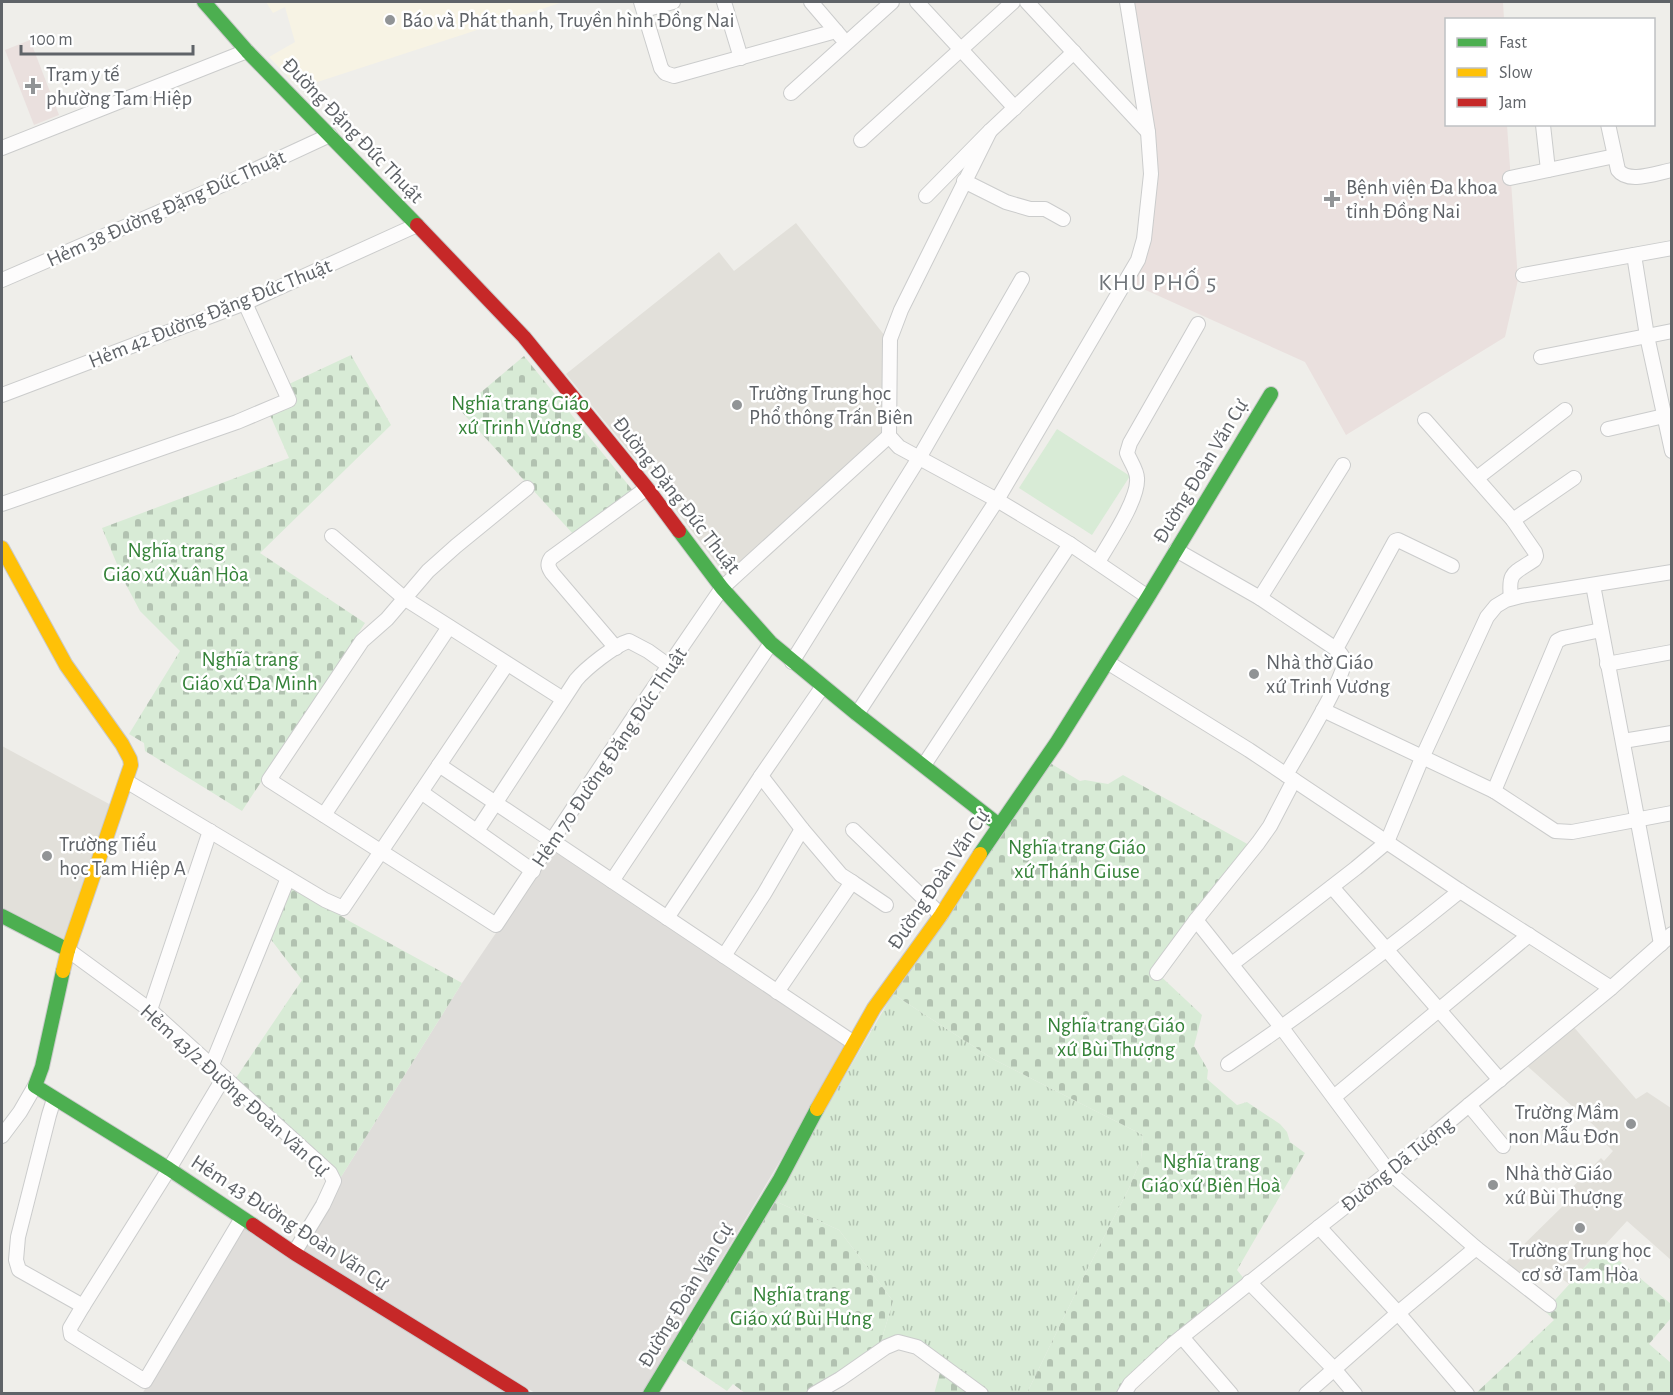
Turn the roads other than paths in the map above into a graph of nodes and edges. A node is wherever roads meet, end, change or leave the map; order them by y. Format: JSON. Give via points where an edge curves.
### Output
{"nodes":[{"id":1,"x":204,"y":2,"type":"edge"},
{"id":2,"x":673,"y":2,"type":"edge"},
{"id":3,"x":724,"y":2,"type":"edge"},
{"id":4,"x":812,"y":2,"type":"edge"},
{"id":5,"x":892,"y":2,"type":"edge"},
{"id":6,"x":917,"y":2,"type":"edge"},
{"id":7,"x":1013,"y":2,"type":"edge"},
{"id":8,"x":1027,"y":2,"type":"edge"},
{"id":9,"x":1127,"y":2,"type":"edge"},
{"id":10,"x":642,"y":6,"type":"edge"},
{"id":11,"x":836,"y":31,"type":"junction"},
{"id":12,"x":847,"y":44,"type":"junction"},
{"id":13,"x":960,"y":49,"type":"junction"},
{"id":14,"x":247,"y":51,"type":"junction"},
{"id":15,"x":1074,"y":52,"type":"junction"},
{"id":16,"x":741,"y":58,"type":"junction"},
{"id":17,"x":791,"y":93,"type":"dead end"},
{"id":18,"x":1015,"y":108,"type":"junction"},
{"id":19,"x":1543,"y":126,"type":"edge"},
{"id":20,"x":1608,"y":126,"type":"edge"},
{"id":21,"x":990,"y":131,"type":"junction"},
{"id":22,"x":1148,"y":132,"type":"junction"},
{"id":23,"x":330,"y":135,"type":"junction"},
{"id":24,"x":861,"y":140,"type":"dead end"},
{"id":25,"x":2,"y":148,"type":"edge"},
{"id":26,"x":1615,"y":156,"type":"junction"},
{"id":27,"x":1548,"y":170,"type":"junction"},
{"id":28,"x":1671,"y":170,"type":"edge"},
{"id":29,"x":1510,"y":178,"type":"dead end"},
{"id":30,"x":964,"y":182,"type":"junction"},
{"id":31,"x":926,"y":196,"type":"dead end"},
{"id":32,"x":1063,"y":219,"type":"dead end"},
{"id":33,"x":417,"y":225,"type":"junction"},
{"id":34,"x":1671,"y":248,"type":"edge"},
{"id":35,"x":1634,"y":255,"type":"junction"},
{"id":36,"x":1523,"y":275,"type":"dead end"},
{"id":37,"x":2,"y":279,"type":"edge"},
{"id":38,"x":1022,"y":279,"type":"dead end"},
{"id":39,"x":245,"y":303,"type":"junction"},
{"id":40,"x":1198,"y":324,"type":"dead end"},
{"id":41,"x":1671,"y":331,"type":"edge"},
{"id":42,"x":1647,"y":336,"type":"junction"},
{"id":43,"x":1541,"y":357,"type":"dead end"},
{"id":44,"x":2,"y":394,"type":"edge"},
{"id":45,"x":1271,"y":394,"type":"dead end"},
{"id":46,"x":1564,"y":410,"type":"dead end"},
{"id":47,"x":1664,"y":416,"type":"junction"},
{"id":48,"x":1425,"y":420,"type":"dead end"},
{"id":49,"x":1608,"y":429,"type":"dead end"},
{"id":50,"x":889,"y":436,"type":"junction"},
{"id":51,"x":1671,"y":451,"type":"edge"},
{"id":52,"x":919,"y":458,"type":"junction"},
{"id":53,"x":1343,"y":465,"type":"dead end"},
{"id":54,"x":1477,"y":478,"type":"junction"},
{"id":55,"x":1574,"y":478,"type":"dead end"},
{"id":56,"x":527,"y":488,"type":"dead end"},
{"id":57,"x":647,"y":488,"type":"junction"},
{"id":58,"x":997,"y":500,"type":"junction"},
{"id":59,"x":2,"y":504,"type":"edge"},
{"id":60,"x":1513,"y":520,"type":"junction"},
{"id":61,"x":332,"y":536,"type":"dead end"},
{"id":62,"x":1070,"y":544,"type":"junction"},
{"id":63,"x":2,"y":549,"type":"edge"},
{"id":64,"x":1176,"y":550,"type":"junction"},
{"id":65,"x":1098,"y":562,"type":"junction"},
{"id":66,"x":1452,"y":566,"type":"dead end"},
{"id":67,"x":1671,"y":572,"type":"edge"},
{"id":68,"x":1593,"y":585,"type":"junction"},
{"id":69,"x":722,"y":588,"type":"junction"},
{"id":70,"x":1148,"y":597,"type":"junction"},
{"id":71,"x":404,"y":598,"type":"junction"},
{"id":72,"x":1260,"y":598,"type":"junction"},
{"id":73,"x":1511,"y":598,"type":"junction"},
{"id":74,"x":449,"y":627,"type":"junction"},
{"id":75,"x":1601,"y":630,"type":"junction"},
{"id":76,"x":771,"y":643,"type":"junction"},
{"id":77,"x":616,"y":648,"type":"junction"},
{"id":78,"x":1336,"y":649,"type":"junction"},
{"id":79,"x":1671,"y":652,"type":"edge"},
{"id":80,"x":792,"y":662,"type":"junction"},
{"id":81,"x":1107,"y":662,"type":"junction"},
{"id":82,"x":507,"y":664,"type":"junction"},
{"id":83,"x":1607,"y":664,"type":"junction"},
{"id":84,"x":669,"y":666,"type":"junction"},
{"id":85,"x":823,"y":686,"type":"junction"},
{"id":86,"x":563,"y":699,"type":"junction"},
{"id":87,"x":1323,"y":710,"type":"junction"},
{"id":88,"x":857,"y":714,"type":"junction"},
{"id":89,"x":1671,"y":733,"type":"edge"},
{"id":90,"x":1623,"y":741,"type":"junction"},
{"id":91,"x":1422,"y":758,"type":"junction"},
{"id":92,"x":439,"y":765,"type":"junction"},
{"id":93,"x":924,"y":765,"type":"junction"},
{"id":94,"x":761,"y":776,"type":"junction"},
{"id":95,"x":1290,"y":778,"type":"junction"},
{"id":96,"x":126,"y":781,"type":"junction"},
{"id":97,"x":1494,"y":791,"type":"junction"},
{"id":98,"x":421,"y":792,"type":"junction"},
{"id":99,"x":496,"y":803,"type":"junction"},
{"id":100,"x":1671,"y":813,"type":"edge"},
{"id":101,"x":324,"y":815,"type":"junction"},
{"id":102,"x":1638,"y":819,"type":"junction"},
{"id":103,"x":999,"y":825,"type":"junction"},
{"id":104,"x":802,"y":829,"type":"junction"},
{"id":105,"x":853,"y":830,"type":"dead end"},
{"id":106,"x":210,"y":831,"type":"junction"},
{"id":107,"x":477,"y":831,"type":"junction"},
{"id":108,"x":552,"y":841,"type":"junction"},
{"id":109,"x":1387,"y":842,"type":"junction"},
{"id":110,"x":381,"y":852,"type":"junction"},
{"id":111,"x":533,"y":871,"type":"junction"},
{"id":112,"x":288,"y":878,"type":"junction"},
{"id":113,"x":612,"y":881,"type":"junction"},
{"id":114,"x":852,"y":882,"type":"junction"},
{"id":115,"x":1332,"y":887,"type":"junction"},
{"id":116,"x":1460,"y":891,"type":"junction"},
{"id":117,"x":886,"y":905,"type":"dead end"},
{"id":118,"x":941,"y":915,"type":"junction"},
{"id":119,"x":2,"y":916,"type":"edge"},
{"id":120,"x":667,"y":918,"type":"junction"},
{"id":121,"x":1196,"y":920,"type":"junction"},
{"id":122,"x":1529,"y":935,"type":"junction"},
{"id":123,"x":1666,"y":939,"type":"edge"},
{"id":124,"x":68,"y":950,"type":"junction"},
{"id":125,"x":1386,"y":951,"type":"junction"},
{"id":126,"x":724,"y":956,"type":"junction"},
{"id":127,"x":1232,"y":964,"type":"junction"},
{"id":128,"x":1157,"y":973,"type":"dead end"},
{"id":129,"x":1611,"y":988,"type":"junction"},
{"id":130,"x":777,"y":992,"type":"junction"},
{"id":131,"x":150,"y":1010,"type":"junction"},
{"id":132,"x":1440,"y":1011,"type":"junction"},
{"id":133,"x":1282,"y":1028,"type":"junction"},
{"id":134,"x":854,"y":1043,"type":"junction"},
{"id":135,"x":1228,"y":1064,"type":"dead end"},
{"id":136,"x":211,"y":1067,"type":"junction"},
{"id":137,"x":224,"y":1077,"type":"junction"},
{"id":138,"x":1500,"y":1080,"type":"junction"},
{"id":139,"x":36,"y":1086,"type":"junction"},
{"id":140,"x":1334,"y":1097,"type":"junction"},
{"id":141,"x":54,"y":1099,"type":"junction"},
{"id":142,"x":1468,"y":1105,"type":"junction"},
{"id":143,"x":2,"y":1136,"type":"edge"},
{"id":144,"x":1503,"y":1146,"type":"dead end"},
{"id":145,"x":170,"y":1169,"type":"junction"},
{"id":146,"x":1389,"y":1172,"type":"junction"},
{"id":147,"x":242,"y":1218,"type":"junction"},
{"id":148,"x":1319,"y":1227,"type":"junction"},
{"id":149,"x":1476,"y":1248,"type":"junction"},
{"id":150,"x":294,"y":1253,"type":"junction"},
{"id":151,"x":1250,"y":1282,"type":"junction"},
{"id":152,"x":1549,"y":1305,"type":"dead end"},
{"id":153,"x":83,"y":1306,"type":"junction"},
{"id":154,"x":1398,"y":1313,"type":"junction"},
{"id":155,"x":1182,"y":1337,"type":"junction"},
{"id":156,"x":1334,"y":1369,"type":"junction"},
{"id":157,"x":1465,"y":1393,"type":"edge"},
{"id":158,"x":522,"y":1394,"type":"edge"},
{"id":159,"x":650,"y":1394,"type":"edge"},
{"id":160,"x":814,"y":1394,"type":"edge"},
{"id":161,"x":981,"y":1394,"type":"edge"},
{"id":162,"x":1124,"y":1394,"type":"edge"},
{"id":163,"x":1231,"y":1394,"type":"edge"},
{"id":164,"x":1306,"y":1394,"type":"edge"},
{"id":165,"x":1355,"y":1394,"type":"edge"}],
"edges":[{"from":1,"to":14,"type":"street","name":"Đường Đặng Đức Thuật"},
{"from":2,"to":10,"type":"street"},
{"from":3,"to":16,"type":"street"},
{"from":4,"to":11,"type":"street"},
{"from":5,"to":12,"type":"street"},
{"from":6,"to":13,"type":"street"},
{"from":7,"to":13,"type":"street"},
{"from":8,"to":15,"type":"street"},
{"from":9,"to":22,"type":"street"},
{"from":10,"to":16,"type":"street","via":[[661,68],[668,75],[677,76]]},
{"from":11,"to":12,"type":"street"},
{"from":11,"to":16,"type":"street"},
{"from":12,"to":17,"type":"street"},
{"from":13,"to":18,"type":"street"},
{"from":13,"to":24,"type":"street"},
{"from":14,"to":23,"type":"street","name":"Đường Đặng Đức Thuật"},
{"from":14,"to":25,"type":"street"},
{"from":15,"to":18,"type":"street"},
{"from":15,"to":22,"type":"street"},
{"from":18,"to":21,"type":"street"},
{"from":19,"to":27,"type":"street"},
{"from":20,"to":26,"type":"street"},
{"from":21,"to":30,"type":"street"},
{"from":21,"to":31,"type":"street"},
{"from":22,"to":58,"type":"street","via":[[1151,174],[1138,260]]},
{"from":23,"to":33,"type":"street","name":"Đường Đặng Đức Thuật"},
{"from":23,"to":37,"type":"street","name":"Hẻm 38 Đường Đặng Đức Thuật"},
{"from":26,"to":27,"type":"street"},
{"from":26,"to":28,"type":"street","via":[[1618,170],[1625,177]]},
{"from":27,"to":29,"type":"street"},
{"from":30,"to":32,"type":"street","via":[[1006,202],[1045,209]]},
{"from":30,"to":50,"type":"street","via":[[890,339]]},
{"from":33,"to":39,"type":"street","name":"Hẻm 42 Đường Đặng Đức Thuật"},
{"from":33,"to":57,"type":"street","name":"Đường Đặng Đức Thuật","via":[[524,337]]},
{"from":34,"to":35,"type":"street"},
{"from":35,"to":36,"type":"street"},
{"from":35,"to":42,"type":"street"},
{"from":38,"to":52,"type":"street"},
{"from":39,"to":44,"type":"street","name":"Hẻm 42 Đường Đặng Đức Thuật"},
{"from":39,"to":59,"type":"street","via":[[289,400]]},
{"from":40,"to":65,"type":"street","via":[[1130,443],[1126,453],[1137,475],[1137,487]]},
{"from":41,"to":42,"type":"street"},
{"from":42,"to":43,"type":"street"},
{"from":42,"to":47,"type":"street"},
{"from":45,"to":64,"type":"street","name":"Đường Đoàn Văn Cự"},
{"from":46,"to":54,"type":"street"},
{"from":47,"to":49,"type":"street"},
{"from":47,"to":51,"type":"street"},
{"from":48,"to":54,"type":"street"},
{"from":50,"to":52,"type":"street"},
{"from":50,"to":69,"type":"street","name":"Hẻm 70 Đường Đặng Đức Thuật"},
{"from":52,"to":58,"type":"street"},
{"from":52,"to":80,"type":"street"},
{"from":53,"to":72,"type":"street"},
{"from":54,"to":60,"type":"street"},
{"from":55,"to":60,"type":"street"},
{"from":56,"to":71,"type":"street","via":[[428,571]]},
{"from":57,"to":69,"type":"street","name":"Đường Đặng Đức Thuật"},
{"from":57,"to":77,"type":"street","via":[[548,563],[552,573]]},
{"from":58,"to":62,"type":"street"},
{"from":58,"to":88,"type":"street"},
{"from":60,"to":73,"type":"street","via":[[1536,556],[1512,576]]},
{"from":61,"to":71,"type":"street"},
{"from":62,"to":65,"type":"street"},
{"from":62,"to":93,"type":"street"},
{"from":63,"to":96,"type":"street","via":[[66,664],[125,749],[131,765]]},
{"from":64,"to":70,"type":"street","name":"Đường Đoàn Văn Cự"},
{"from":64,"to":72,"type":"street"},
{"from":65,"to":70,"type":"street"},
{"from":66,"to":78,"type":"street","via":[[1395,541]]},
{"from":67,"to":68,"type":"street"},
{"from":68,"to":73,"type":"street"},
{"from":68,"to":75,"type":"street"},
{"from":69,"to":76,"type":"street","name":"Đường Đặng Đức Thuật"},
{"from":69,"to":84,"type":"street","name":"Hẻm 70 Đường Đặng Đức Thuật"},
{"from":70,"to":81,"type":"street","name":"Đường Đoàn Văn Cự"},
{"from":71,"to":74,"type":"street"},
{"from":71,"to":101,"type":"street","via":[[355,650],[269,780]]},
{"from":72,"to":78,"type":"street"},
{"from":73,"to":91,"type":"street","via":[[1496,606],[1487,617]]},
{"from":74,"to":82,"type":"street"},
{"from":74,"to":101,"type":"street"},
{"from":75,"to":83,"type":"street"},
{"from":75,"to":97,"type":"street","via":[[1557,641]]},
{"from":76,"to":80,"type":"street","name":"Đường Đặng Đức Thuật"},
{"from":76,"to":113,"type":"street"},
{"from":77,"to":84,"type":"street","via":[[629,641]]},
{"from":77,"to":86,"type":"street","via":[[581,673]]},
{"from":78,"to":87,"type":"street","via":[[1344,661]]},
{"from":79,"to":83,"type":"street"},
{"from":80,"to":85,"type":"street","name":"Đường Đặng Đức Thuật"},
{"from":81,"to":95,"type":"street"},
{"from":81,"to":103,"type":"street","name":"Đường Đoàn Văn Cự"},
{"from":82,"to":86,"type":"street"},
{"from":82,"to":92,"type":"street"},
{"from":83,"to":90,"type":"street"},
{"from":84,"to":108,"type":"street","name":"Hẻm 70 Đường Đặng Đức Thuật"},
{"from":85,"to":88,"type":"street","name":"Đường Đặng Đức Thuật"},
{"from":85,"to":94,"type":"street"},
{"from":86,"to":99,"type":"street"},
{"from":87,"to":91,"type":"street"},
{"from":87,"to":95,"type":"street"},
{"from":88,"to":93,"type":"street","name":"Đường Đặng Đức Thuật"},
{"from":89,"to":90,"type":"street"},
{"from":90,"to":102,"type":"street"},
{"from":91,"to":97,"type":"street"},
{"from":91,"to":109,"type":"street"},
{"from":92,"to":98,"type":"street"},
{"from":92,"to":99,"type":"street"},
{"from":93,"to":103,"type":"street","name":"Đường Đặng Đức Thuật"},
{"from":94,"to":104,"type":"street"},
{"from":94,"to":120,"type":"street"},
{"from":95,"to":109,"type":"street"},
{"from":95,"to":121,"type":"street","via":[[1270,826]]},
{"from":96,"to":106,"type":"street"},
{"from":96,"to":124,"type":"street"},
{"from":97,"to":102,"type":"street","via":[[1563,833]]},
{"from":98,"to":107,"type":"street"},
{"from":98,"to":110,"type":"street"},
{"from":99,"to":107,"type":"street"},
{"from":99,"to":108,"type":"street"},
{"from":100,"to":102,"type":"street"},
{"from":101,"to":110,"type":"street"},
{"from":102,"to":123,"type":"street"},
{"from":103,"to":118,"type":"street","name":"Đường Đoàn Văn Cự"},
{"from":104,"to":114,"type":"street","via":[[841,875]]},
{"from":104,"to":126,"type":"street"},
{"from":105,"to":118,"type":"street"},
{"from":106,"to":112,"type":"street"},
{"from":106,"to":131,"type":"street"},
{"from":107,"to":111,"type":"street"},
{"from":108,"to":111,"type":"street","name":"Hẻm 70 Đường Đặng Đức Thuật"},
{"from":108,"to":113,"type":"street"},
{"from":109,"to":115,"type":"street"},
{"from":109,"to":116,"type":"street"},
{"from":110,"to":111,"type":"street","name":"Hẻm 70 Đường Đặng Đức Thuật","via":[[496,925]]},
{"from":110,"to":112,"type":"street","via":[[343,908]]},
{"from":112,"to":136,"type":"street"},
{"from":113,"to":120,"type":"street"},
{"from":114,"to":117,"type":"street"},
{"from":114,"to":130,"type":"street"},
{"from":115,"to":125,"type":"street"},
{"from":115,"to":127,"type":"street"},
{"from":116,"to":122,"type":"street"},
{"from":116,"to":125,"type":"street"},
{"from":118,"to":134,"type":"street","name":"Đường Đoàn Văn Cự","via":[[874,1008]]},
{"from":119,"to":124,"type":"street"},
{"from":120,"to":126,"type":"street"},
{"from":121,"to":127,"type":"street"},
{"from":121,"to":128,"type":"street"},
{"from":122,"to":129,"type":"street"},
{"from":122,"to":132,"type":"street"},
{"from":123,"to":129,"type":"street","name":"Đường Dã Tượng"},
{"from":124,"to":131,"type":"street","name":"Hẻm 43/2 Đường Đoàn Văn Cự"},
{"from":124,"to":139,"type":"street"},
{"from":125,"to":132,"type":"street"},
{"from":125,"to":133,"type":"street"},
{"from":126,"to":130,"type":"street"},
{"from":127,"to":133,"type":"street"},
{"from":129,"to":138,"type":"street","name":"Đường Dã Tượng"},
{"from":130,"to":134,"type":"street"},
{"from":131,"to":136,"type":"street","name":"Hẻm 43/2 Đường Đoàn Văn Cự"},
{"from":132,"to":138,"type":"street"},
{"from":132,"to":140,"type":"street"},
{"from":133,"to":135,"type":"street"},
{"from":133,"to":140,"type":"street"},
{"from":134,"to":159,"type":"street","name":"Đường Đoàn Văn Cự","via":[[780,1179]]},
{"from":136,"to":137,"type":"street","name":"Hẻm 43/2 Đường Đoàn Văn Cự"},
{"from":137,"to":145,"type":"street"},
{"from":137,"to":150,"type":"street","name":"Hẻm 43/2 Đường Đoàn Văn Cự","via":[[333,1176],[323,1205]]},
{"from":138,"to":142,"type":"street","name":"Đường Dã Tượng"},
{"from":139,"to":141,"type":"street","name":"Hẻm 43 Đường Đoàn Văn Cự"},
{"from":139,"to":143,"type":"street"},
{"from":140,"to":146,"type":"street"},
{"from":141,"to":145,"type":"street","name":"Hẻm 43 Đường Đoàn Văn Cự"},
{"from":141,"to":153,"type":"street","via":[[18,1238],[16,1260],[19,1270]]},
{"from":142,"to":144,"type":"street"},
{"from":142,"to":146,"type":"street","name":"Đường Dã Tượng"},
{"from":145,"to":147,"type":"street","name":"Hẻm 43 Đường Đoàn Văn Cự"},
{"from":145,"to":153,"type":"street"},
{"from":146,"to":148,"type":"street","name":"Đường Dã Tượng"},
{"from":146,"to":149,"type":"street"},
{"from":147,"to":150,"type":"street","name":"Hẻm 43 Đường Đoàn Văn Cự"},
{"from":147,"to":153,"type":"street","via":[[145,1381],[75,1338],[70,1328]]},
{"from":148,"to":151,"type":"street","name":"Đường Dã Tượng"},
{"from":148,"to":154,"type":"street"},
{"from":149,"to":152,"type":"street"},
{"from":149,"to":154,"type":"street"},
{"from":150,"to":158,"type":"street","name":"Hẻm 43 Đường Đoàn Văn Cự"},
{"from":151,"to":155,"type":"street","name":"Đường Dã Tượng"},
{"from":151,"to":156,"type":"street"},
{"from":154,"to":156,"type":"street"},
{"from":154,"to":157,"type":"street"},
{"from":155,"to":162,"type":"street","name":"Đường Dã Tượng","via":[[1140,1374]]},
{"from":155,"to":163,"type":"street"},
{"from":156,"to":164,"type":"street"},
{"from":156,"to":165,"type":"street"},
{"from":160,"to":161,"type":"street","via":[[898,1342],[917,1347]]}]}
